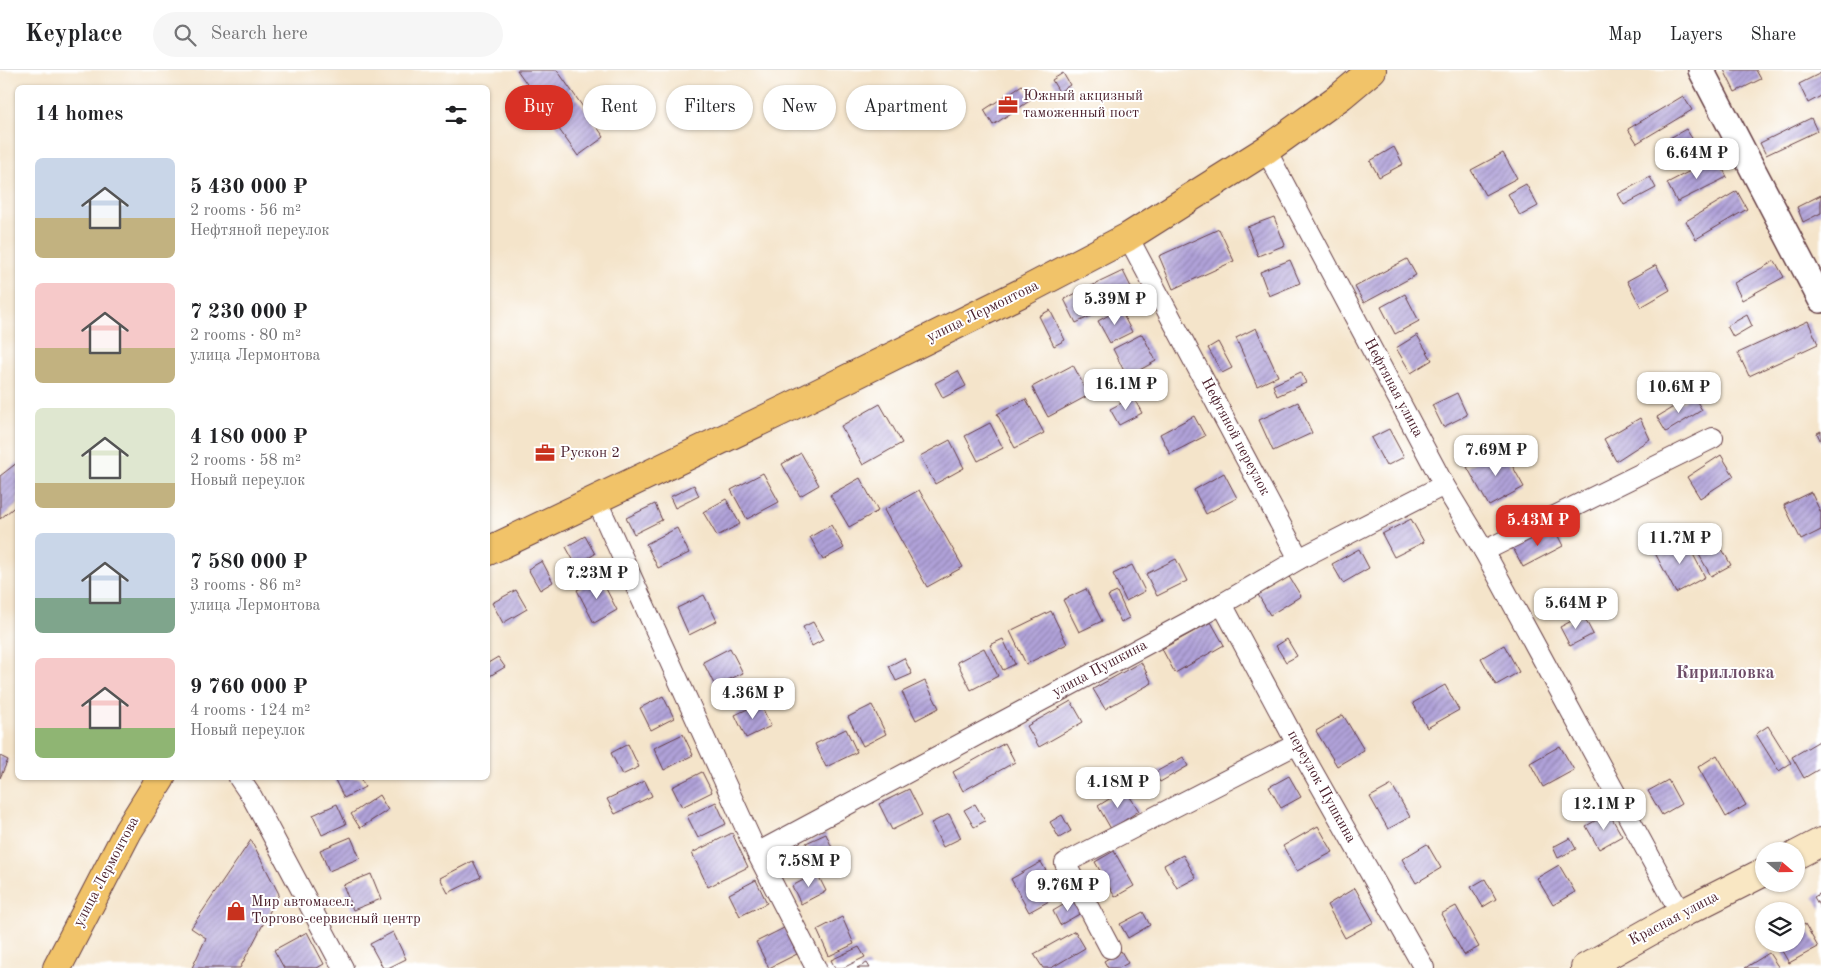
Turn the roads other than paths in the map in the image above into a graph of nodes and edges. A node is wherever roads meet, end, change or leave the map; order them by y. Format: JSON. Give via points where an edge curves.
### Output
{"nodes":[{"id":1,"x":1372,"y":70,"type":"edge"},
{"id":2,"x":1702,"y":70,"type":"edge"},
{"id":3,"x":1266,"y":150,"type":"junction"},
{"id":4,"x":1128,"y":237,"type":"junction"},
{"id":5,"x":1821,"y":300,"type":"edge"},
{"id":6,"x":1713,"y":438,"type":"dead end"},
{"id":7,"x":1444,"y":485,"type":"junction"},
{"id":8,"x":596,"y":499,"type":"junction"},
{"id":9,"x":490,"y":550,"type":"edge"},
{"id":10,"x":1484,"y":551,"type":"junction"},
{"id":11,"x":1299,"y":559,"type":"junction"},
{"id":12,"x":1222,"y":604,"type":"junction"},
{"id":13,"x":1297,"y":744,"type":"junction"},
{"id":14,"x":160,"y":780,"type":"edge"},
{"id":15,"x":239,"y":780,"type":"edge"},
{"id":16,"x":1821,"y":842,"type":"edge"},
{"id":17,"x":1805,"y":850,"type":"edge"},
{"id":18,"x":757,"y":853,"type":"junction"},
{"id":19,"x":1755,"y":877,"type":"edge"},
{"id":20,"x":1681,"y":914,"type":"junction"},
{"id":21,"x":1110,"y":948,"type":"dead end"},
{"id":22,"x":56,"y":968,"type":"edge"},
{"id":23,"x":343,"y":968,"type":"edge"},
{"id":24,"x":816,"y":968,"type":"edge"},
{"id":25,"x":1424,"y":968,"type":"edge"},
{"id":26,"x":1585,"y":968,"type":"edge"}],
"edges":[{"from":1,"to":3,"type":"main road","name":"улица Лермонтова"},
{"from":2,"to":5,"type":"street"},
{"from":3,"to":4,"type":"main road","name":"улица Лермонтова"},
{"from":3,"to":7,"type":"street","name":"Нефтяная улица"},
{"from":4,"to":8,"type":"main road","name":"улица Лермонтова","via":[[806,399]]},
{"from":4,"to":11,"type":"street","name":"Нефтяной переулок"},
{"from":6,"to":10,"type":"street"},
{"from":7,"to":10,"type":"street","name":"Нефтяная улица"},
{"from":7,"to":11,"type":"street","name":"улица Пушкина"},
{"from":8,"to":9,"type":"main road","name":"улица Лермонтова"},
{"from":8,"to":18,"type":"street"},
{"from":10,"to":20,"type":"street","name":"Нефтяная улица"},
{"from":11,"to":12,"type":"street","name":"улица Пушкина"},
{"from":12,"to":13,"type":"street","name":"переулок Пушкина"},
{"from":12,"to":18,"type":"street","name":"улица Пушкина"},
{"from":13,"to":21,"type":"street","via":[[1065,862]]},
{"from":13,"to":25,"type":"street","name":"переулок Пушкина"},
{"from":14,"to":22,"type":"main road","name":"улица Лермонтова","via":[[128,831]]},
{"from":15,"to":23,"type":"street","via":[[252,797]]},
{"from":16,"to":17,"type":"main road"},
{"from":18,"to":24,"type":"street"},
{"from":19,"to":20,"type":"main road","name":"Красная улица"},
{"from":20,"to":26,"type":"main road","name":"Красная улица"}]}
